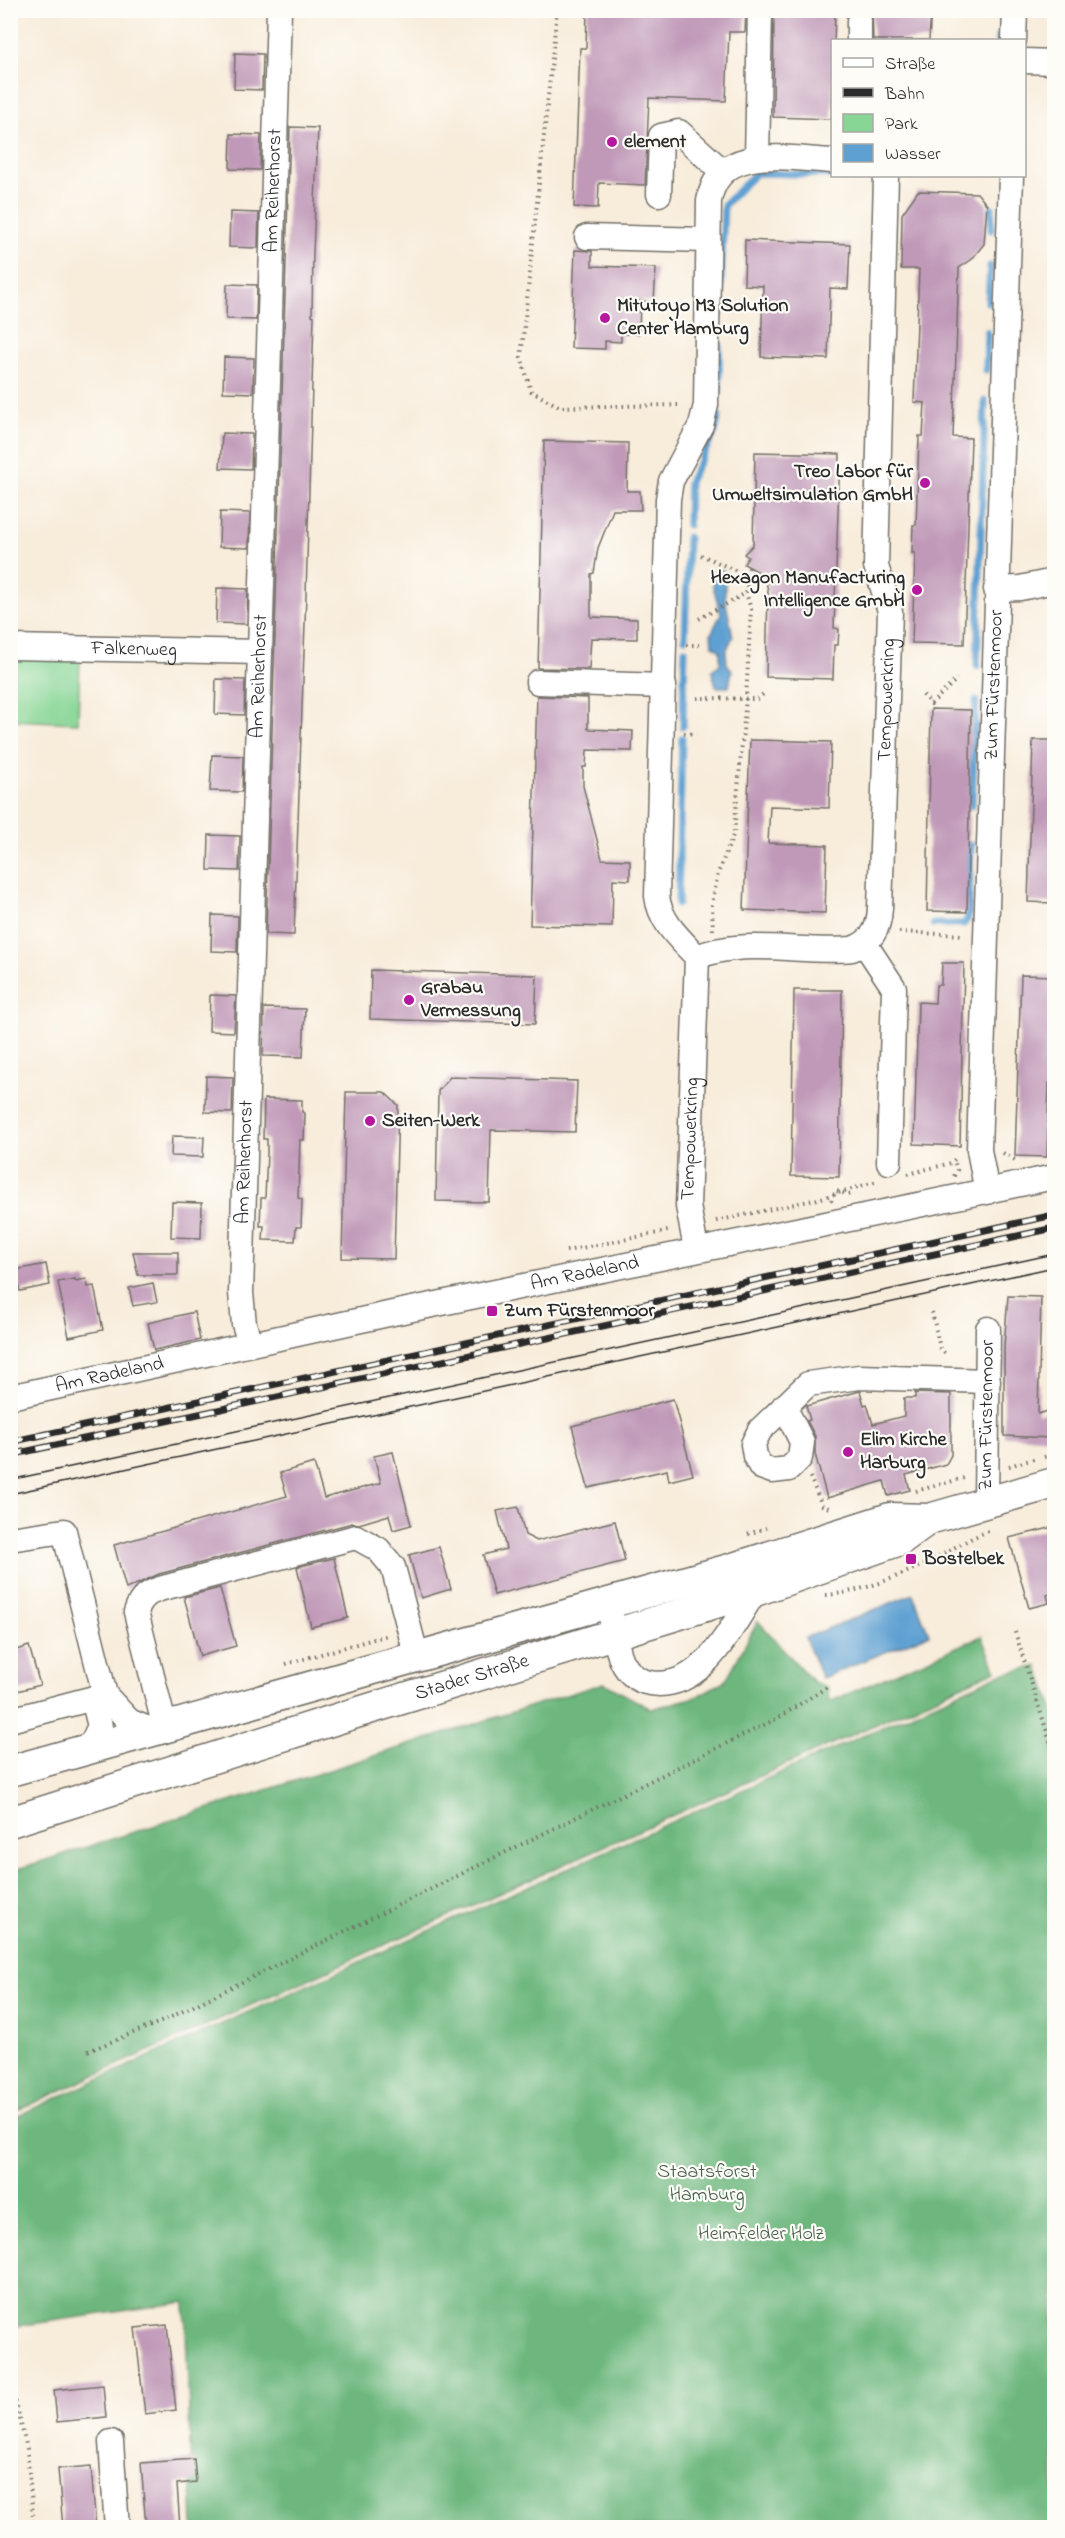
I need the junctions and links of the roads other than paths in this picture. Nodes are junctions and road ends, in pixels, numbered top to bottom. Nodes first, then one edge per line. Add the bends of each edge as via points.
1 (279, 10) edge
2 (760, 10) edge
3 (1015, 10) edge
4 (1014, 39) edge
5 (1026, 61) edge
6 (1054, 62) edge
7 (757, 158) junction
8 (831, 161) edge
9 (723, 172) junction
10 (886, 177) edge
11 (1011, 177) edge
12 (659, 194) dead end
13 (587, 237) dead end
14 (708, 240) junction
15 (1054, 581) edge
16 (996, 589) junction
17 (10, 647) edge
18 (260, 652) junction
19 (538, 682) dead end
20 (664, 686) junction
21 (871, 936) junction
22 (697, 957) junction
23 (889, 1162) dead end
24 (1054, 1177) edge
25 (987, 1192) junction
26 (696, 1249) junction
27 (988, 1329) dead end
28 (250, 1343) junction
29 (988, 1381) junction
30 (10, 1397) edge
31 (784, 1406) junction
32 (1054, 1483) edge
33 (986, 1502) junction
34 (929, 1519) junction
35 (10, 1539) edge
36 (755, 1591) junction
37 (608, 1605) junction
38 (616, 1635) junction
39 (417, 1658) junction
40 (99, 1697) junction
41 (10, 1720) edge
42 (159, 1730) junction
43 (89, 1749) junction
44 (10, 1771) edge
45 (10, 1822) edge
46 (111, 2442) dead end
47 (117, 2528) edge

1 - 18 street, Am Reiherhorst
2 - 7 street
3 - 4 street
5 - 6 street
7 - 8 street
7 - 9 street via 741,160
9 - 12 street via 679,132 661,136
9 - 14 street via 711,194
10 - 21 street, Tempowerkring via 876,566 890,611 880,908
11 - 16 street, Zum Fürstenmoor
13 - 14 street
14 - 20 street via 706,405 701,425 669,488
15 - 16 street
16 - 25 street, Zum Fürstenmoor via 979,1150
17 - 18 street, Falkenweg
18 - 28 street, Am Reiherhorst via 241,1293
19 - 20 street
20 - 22 street via 658,904 667,924
21 - 22 street via 852,949 736,948
21 - 23 street via 894,988
22 - 26 street, Tempowerkring via 688,1206
24 - 25 street, Am Radeland
25 - 26 street, Am Radeland
26 - 28 street, Am Radeland
27 - 29 street, Zum Fürstenmoor
28 - 30 street, Am Radeland
29 - 31 street via 859,1377 808,1384
29 - 33 street, Zum Fürstenmoor
31 - 31 street via 760,1430 753,1444 762,1467 772,1471 789,1469 800,1458 802,1443
32 - 33 main road, Stader Straße
33 - 34 main road, Stader Straße
34 - 36 main road, Stader Straße via 900,1540
34 - 37 main road, Stader Straße via 890,1518
35 - 40 street via 64,1531
36 - 38 main road, Stader Straße
36 - 38 street via 700,1668 674,1681 646,1683 634,1677 622,1661
37 - 38 street
37 - 39 main road, Stader Straße
38 - 45 main road, Stader Straße
39 - 42 main road, Stader Straße
39 - 42 street via 393,1567 378,1549 356,1537 163,1588 143,1597 136,1611
40 - 41 street
40 - 42 street via 129,1721
40 - 43 street via 100,1726
42 - 43 main road, Stader Straße
43 - 44 main road, Stader Straße
46 - 47 street

